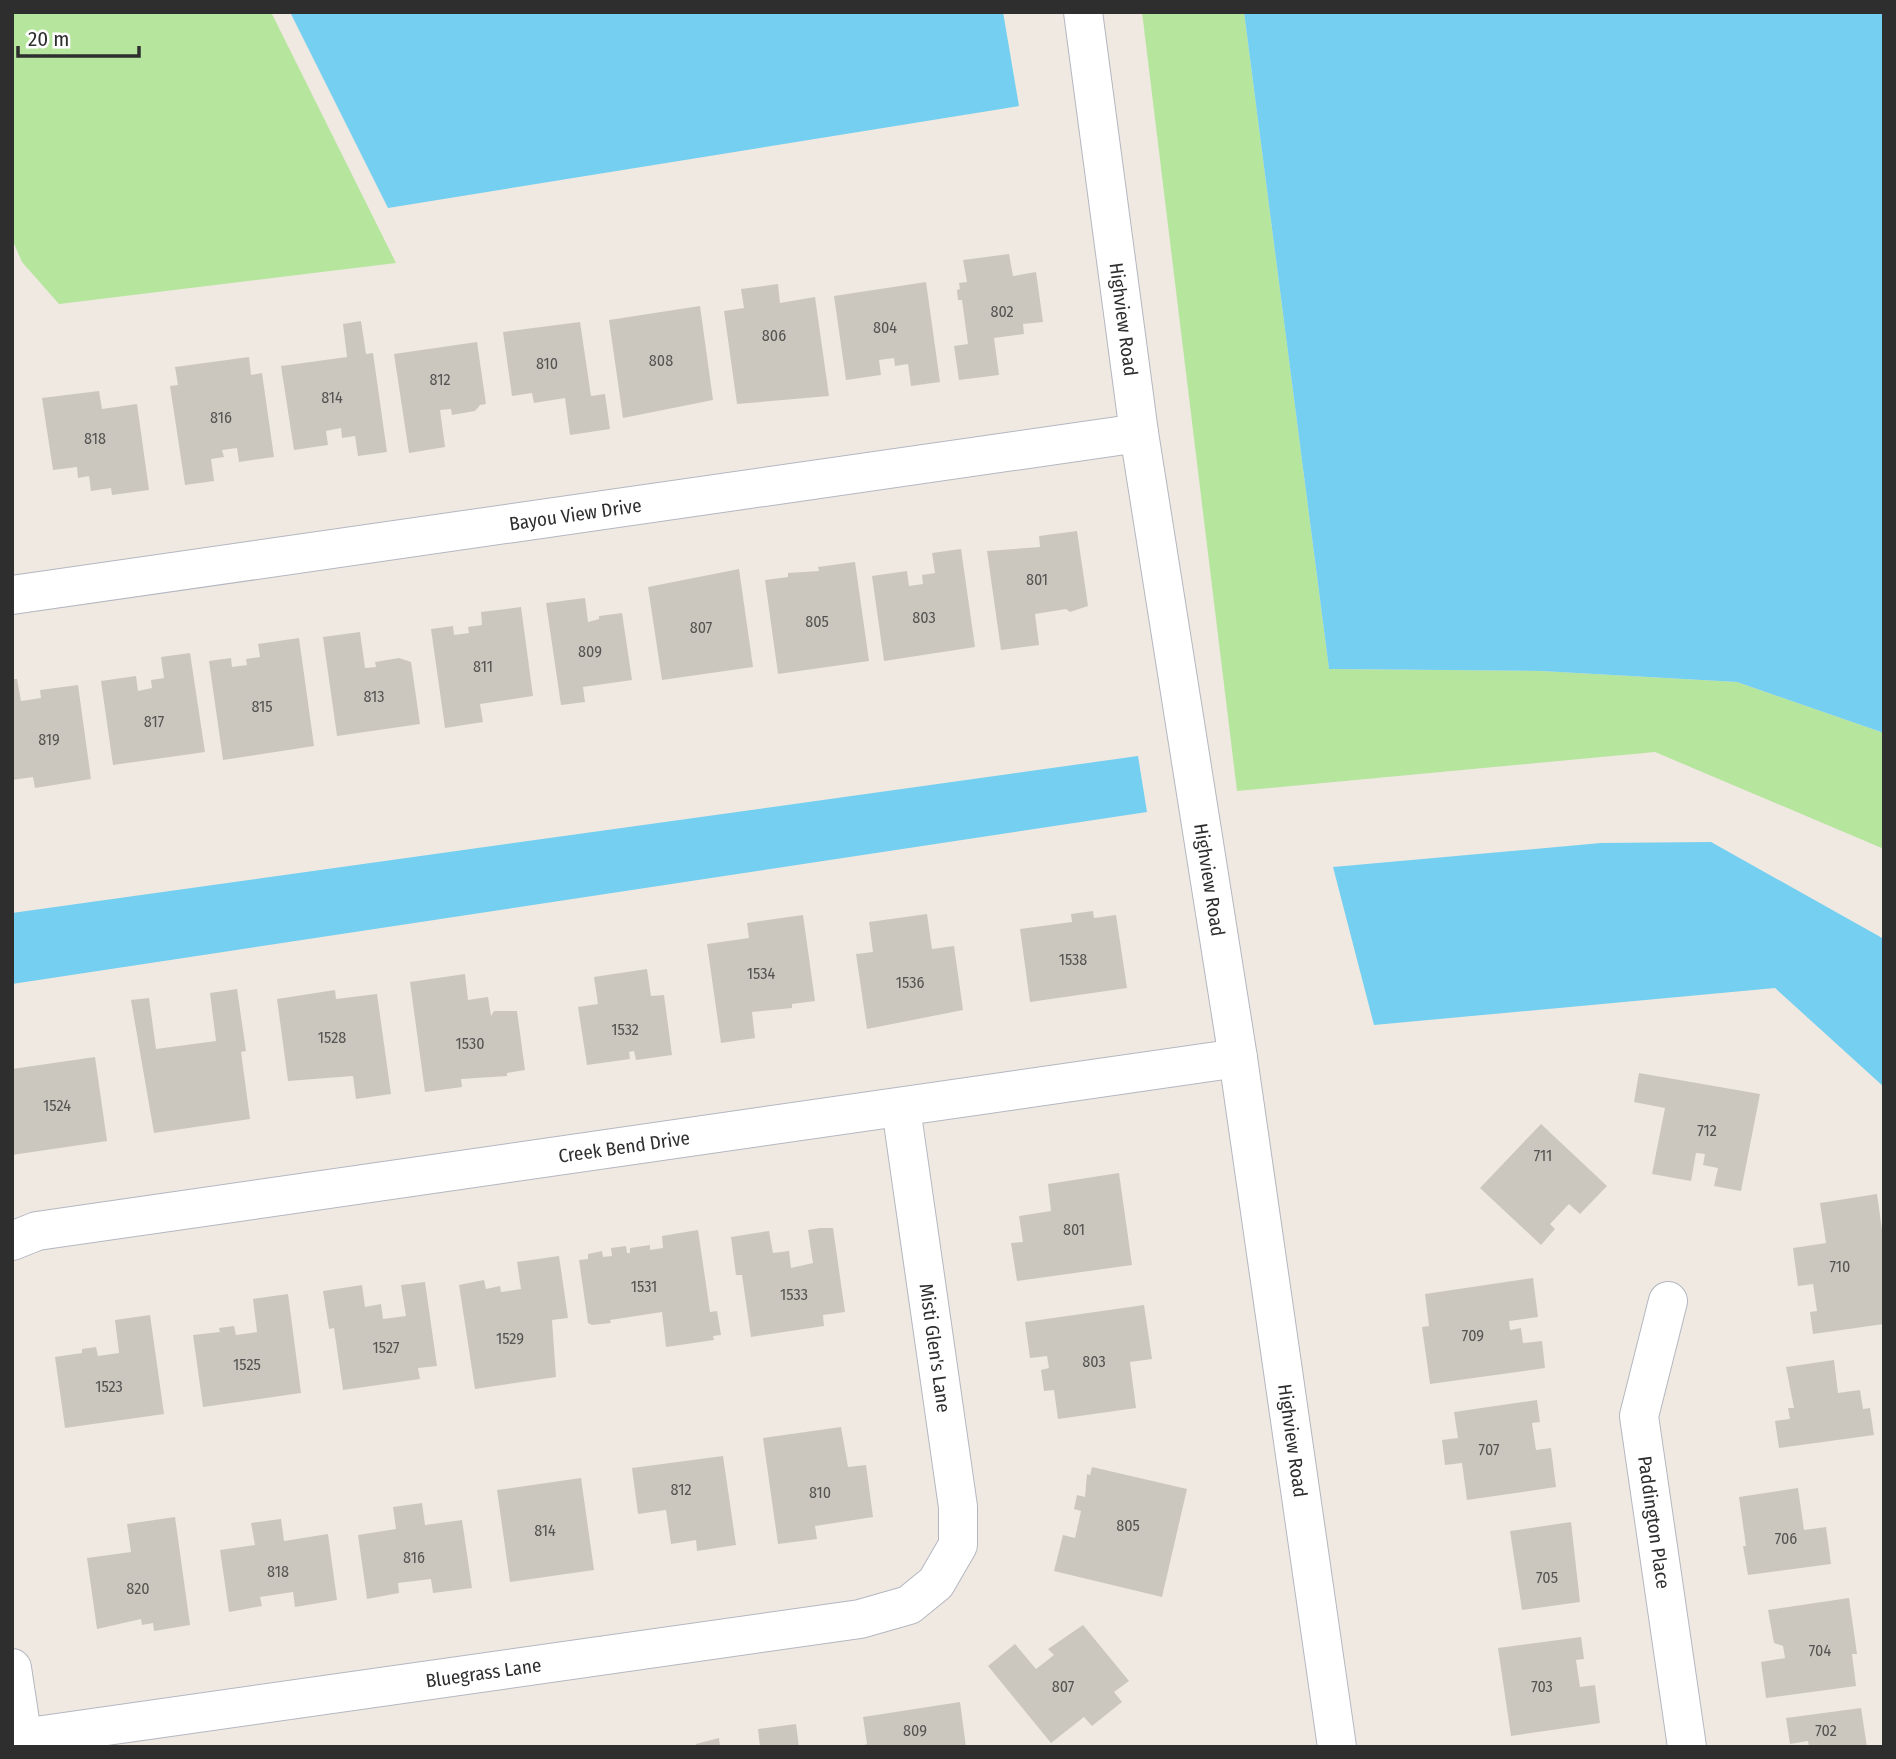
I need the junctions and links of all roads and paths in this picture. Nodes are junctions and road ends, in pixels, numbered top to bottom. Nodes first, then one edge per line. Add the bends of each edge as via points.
1 (1083, 12) edge
2 (1139, 433) junction
3 (12, 595) edge
4 (1238, 1058) junction
5 (901, 1108) junction
6 (12, 1241) edge
7 (1668, 1301) dead end
8 (936, 1583) joint
9 (12, 1668) edge
10 (23, 1742) edge
11 (1337, 1747) edge
12 (1687, 1747) edge

1 - 2 street, Highview Road
2 - 3 street, Bayou View Drive
2 - 4 street, Highview Road
4 - 5 street, Creek Bend Drive
4 - 11 street, Highview Road
5 - 6 street, Creek Bend Drive via 37,1231
5 - 8 street, Misti Glen's Lane via 958,1507 958,1545
7 - 12 street, Paddington Place via 1639,1416
8 - 10 street, Bluegrass Lane via 909,1605 860,1619
9 - 10 street

